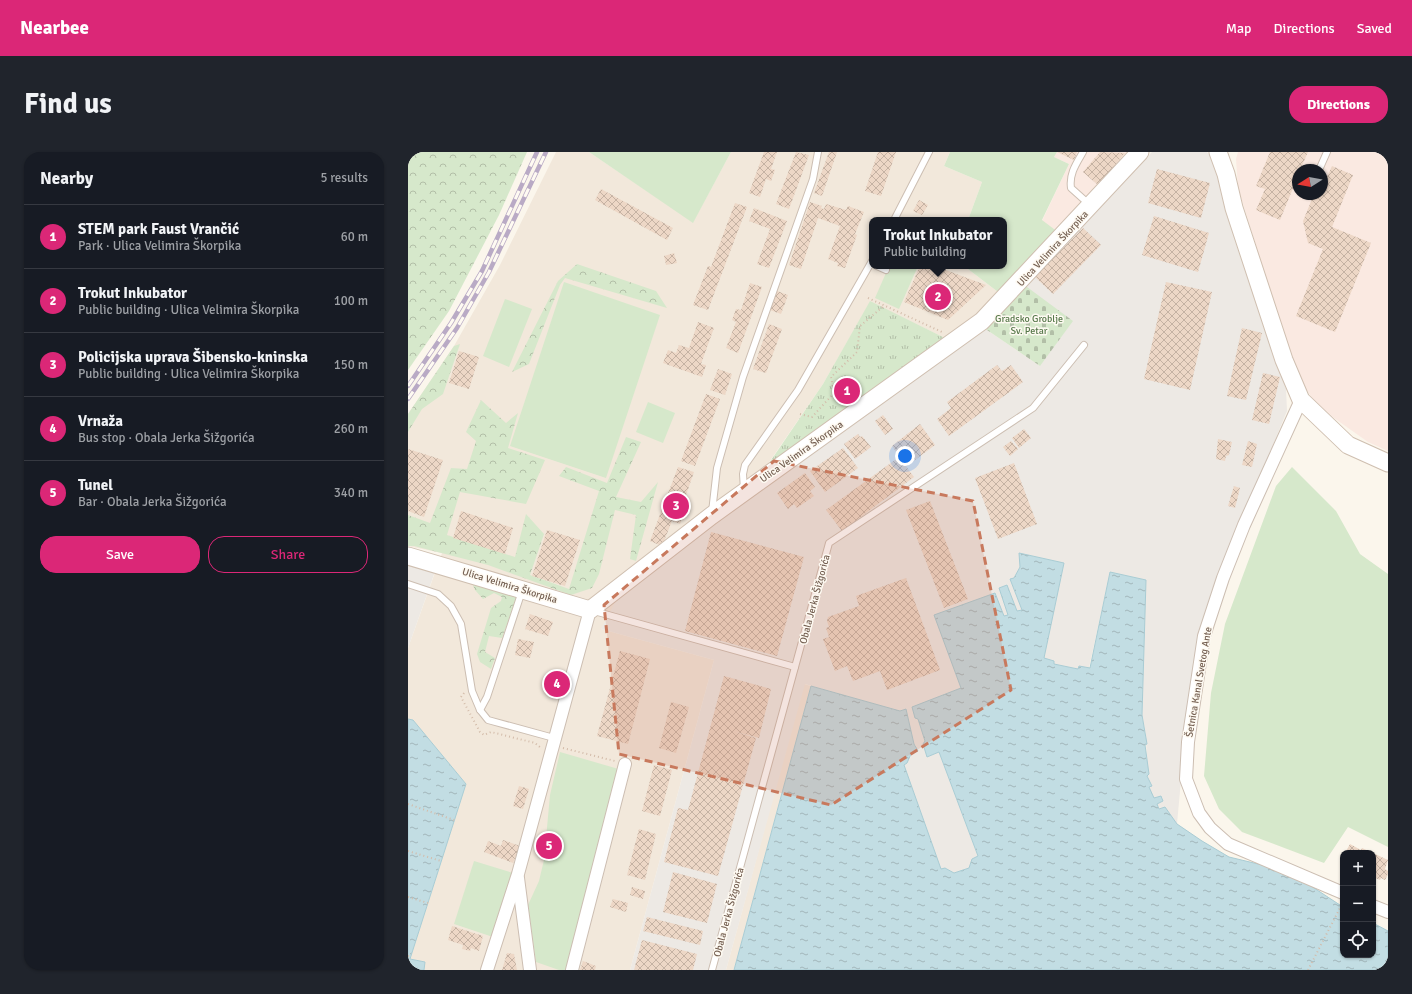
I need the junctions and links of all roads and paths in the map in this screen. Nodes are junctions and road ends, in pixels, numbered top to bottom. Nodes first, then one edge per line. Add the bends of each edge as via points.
1 (818, 152) edge
2 (929, 152) edge
3 (1083, 152) edge
4 (1140, 152) edge
5 (1218, 152) edge
6 (1228, 152) edge
7 (1327, 152) edge
8 (1322, 164) edge
9 (1226, 174) junction
10 (1091, 206) junction
11 (896, 217) edge
12 (869, 269) edge
13 (868, 298) dead end
14 (885, 305) junction
15 (958, 339) junction
16 (1084, 345) dead end
17 (1301, 400) junction
18 (800, 414) dead end
19 (1388, 463) edge
20 (745, 492) junction
21 (711, 516) junction
22 (408, 556) edge
23 (408, 584) edge
24 (522, 589) junction
25 (590, 610) junction
26 (795, 667) junction
27 (480, 710) junction
28 (553, 742) junction
29 (625, 764) joint
30 (408, 804) edge
31 (454, 820) dead end
32 (408, 851) edge
33 (441, 861) dead end
34 (518, 874) junction
35 (1340, 892) edge
36 (408, 897) edge
37 (428, 903) dead end
38 (1376, 907) edge
39 (1340, 908) edge
40 (1388, 912) edge
41 (487, 970) edge
42 (530, 970) edge
43 (572, 970) edge
44 (712, 970) edge
45 (1308, 970) edge

1 - 21 lane via 813,179 741,384 717,468
2 - 11 lane
3 - 10 lane via 1073,169 1070,182 1071,188
4 - 10 street, Ulica Velimira Škorpika
5 - 9 street
6 - 9 street
7 - 8 lane
9 - 17 street via 1234,208 1284,360
10 - 15 street, Ulica Velimira Škorpika via 982,321
12 - 20 lane via 798,390 745,465
13 - 14 path
14 - 15 path
14 - 18 path via 860,326 857,352 831,377 834,393 812,418
15 - 20 street, Ulica Velimira Škorpika
16 - 26 lane, Obala Jerka Šižgorića via 1033,408 829,543
17 - 19 street via 1348,445
17 - 35 street, Šetnica Kanal Svetog Ante via 1244,525 1204,636 1188,742 1186,779 1199,813 1210,828 1228,844
20 - 21 street, Ulica Velimira Škorpika
21 - 25 street, Ulica Velimira Škorpika
22 - 24 street, Ulica Velimira Škorpika
23 - 27 lane via 438,594 451,606 461,624 472,691
24 - 25 street, Ulica Velimira Škorpika
24 - 27 lane via 487,697
25 - 26 lane
25 - 28 street
26 - 44 lane, Obala Jerka Šižgorića
27 - 28 lane via 488,720
28 - 29 path
28 - 34 street
29 - 43 street
30 - 31 path
32 - 33 path
34 - 41 street
34 - 42 street
36 - 37 path
38 - 40 street
39 - 45 path

